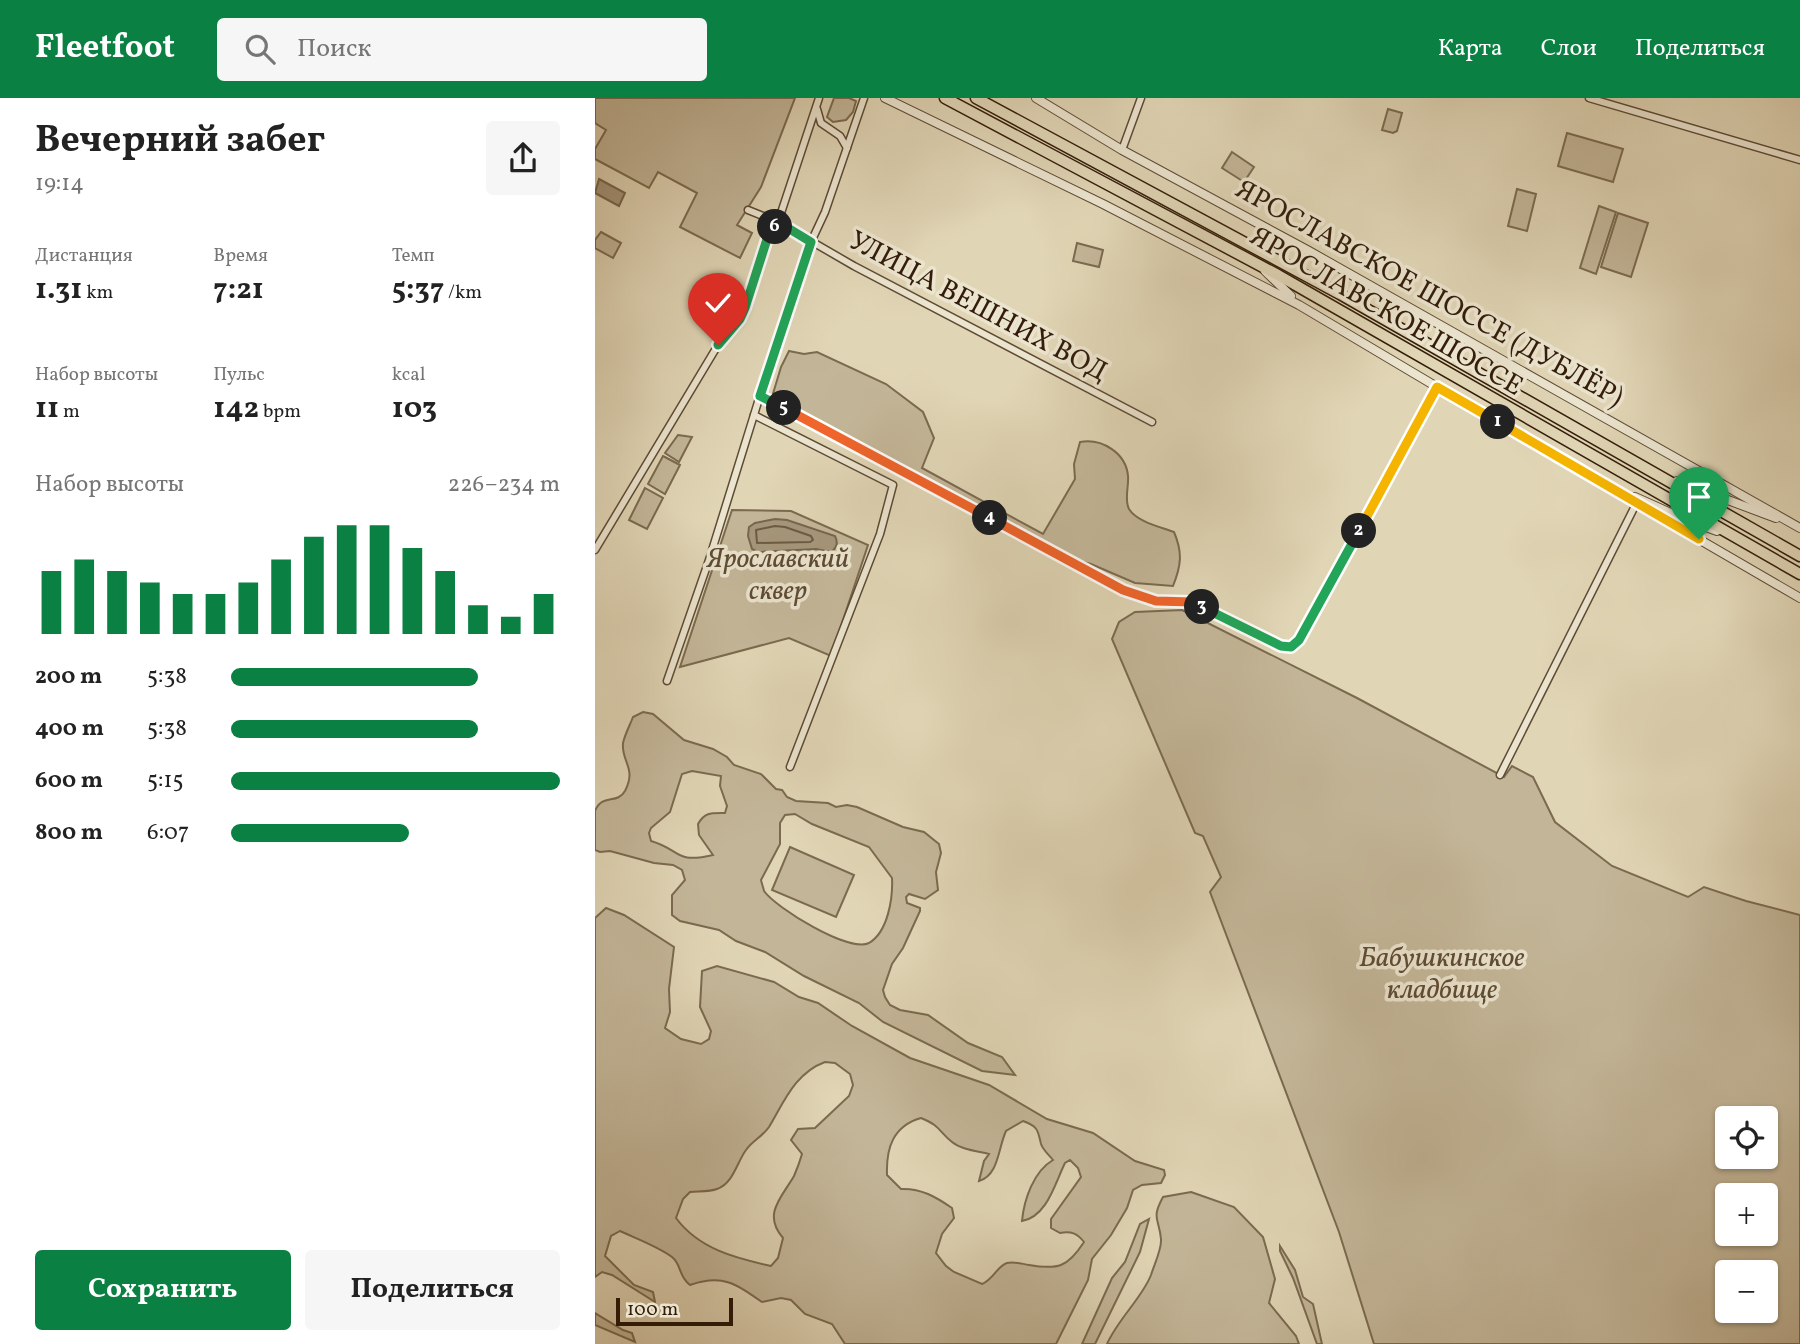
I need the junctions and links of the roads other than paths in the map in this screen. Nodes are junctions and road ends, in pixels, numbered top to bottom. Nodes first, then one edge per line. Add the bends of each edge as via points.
1 (864, 98) edge
2 (945, 98) edge
3 (976, 98) edge
4 (1036, 98) edge
5 (1141, 98) edge
6 (1589, 98) edge
7 (890, 100) edge
8 (818, 101) edge
9 (847, 149) junction
10 (1122, 150) junction
11 (1800, 160) edge
12 (748, 210) dead end
13 (778, 222) junction
14 (811, 242) junction
15 (1258, 264) junction
16 (1299, 304) junction
17 (1437, 387) junction
18 (760, 396) junction
19 (754, 415) junction
20 (1152, 422) dead end
21 (1651, 472) junction
22 (1616, 490) junction
23 (1637, 502) junction
24 (1796, 526) edge
25 (1738, 538) junction
26 (595, 550) edge
27 (1800, 556) edge
28 (1800, 574) edge
29 (1800, 598) edge
30 (667, 681) dead end
31 (790, 767) dead end
32 (1500, 775) dead end

1 - 9 street
2 - 15 main road, ЯРОСЛАВСКОЕ ШОССЕ
3 - 21 main road, ЯРОСЛАВСКОЕ ШОССЕ via 1339,294
4 - 10 street, ЯРОСЛАВСКОЕ ШОССЕ (ДУБЛЁР)
5 - 10 street
6 - 11 street
7 - 16 street
8 - 9 street via 821,123 840,136
8 - 13 street
9 - 14 street
10 - 24 street, ЯРОСЛАВСКОЕ ШОССЕ (ДУБЛЁР)
12 - 13 street, УЛИЦА ВЕШНИХ ВОД
13 - 14 street, УЛИЦА ВЕШНИХ ВОД
13 - 26 street via 768,236 740,319 718,345
14 - 18 street
14 - 20 street, УЛИЦА ВЕШНИХ ВОД
15 - 16 street
15 - 25 main road, ЯРОСЛАВСКОЕ ШОССЕ
16 - 17 street
17 - 18 street via 1299,640 1291,647 1193,602 1156,601 1123,590
17 - 22 street
18 - 19 street
19 - 30 street
19 - 31 street via 893,485 871,558
21 - 24 street
21 - 27 main road, ЯРОСЛАВСКОЕ ШОССЕ
22 - 23 street
22 - 25 street
23 - 29 street
23 - 32 street
25 - 28 main road, ЯРОСЛАВСКОЕ ШОССЕ

